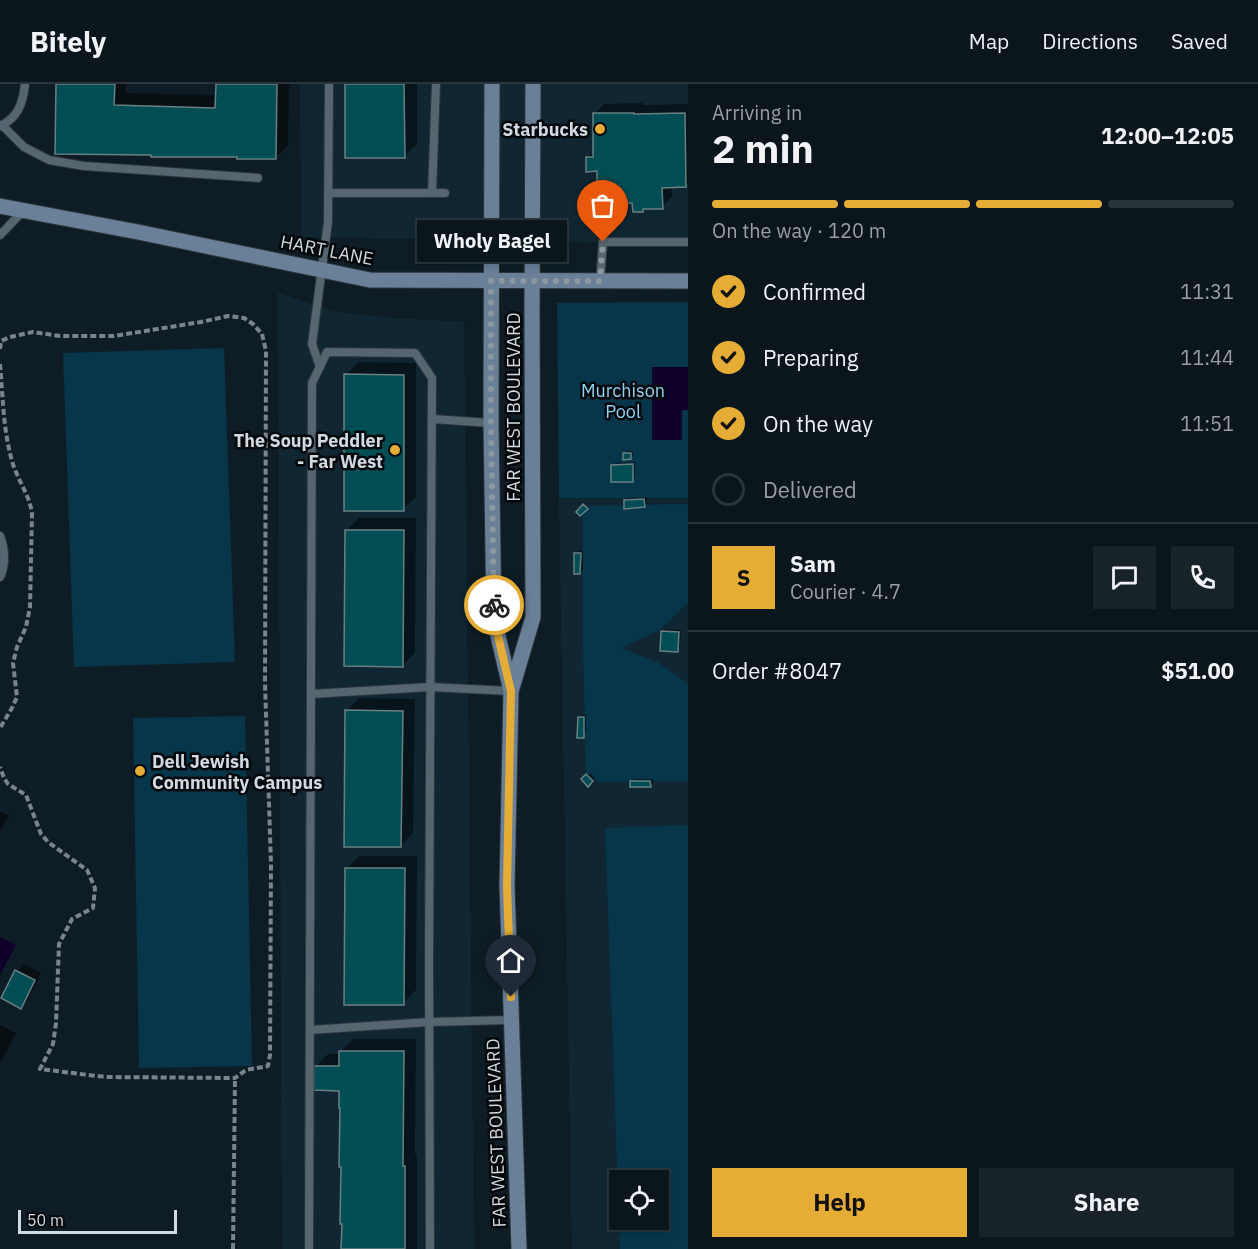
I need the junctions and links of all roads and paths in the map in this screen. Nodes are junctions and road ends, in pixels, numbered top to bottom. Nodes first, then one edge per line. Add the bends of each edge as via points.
1 (26, 84) edge
2 (329, 84) edge
3 (436, 84) edge
4 (492, 84) edge
5 (533, 84) edge
6 (1, 125) edge
7 (258, 178) dead end
8 (328, 193) junction
9 (432, 193) junction
10 (445, 193) dead end
11 (0, 206) edge
12 (23, 211) junction
13 (0, 235) edge
14 (688, 242) edge
15 (322, 270) junction
16 (491, 281) junction
17 (532, 281) junction
18 (600, 281) junction
19 (688, 281) edge
20 (0, 349) edge
21 (320, 367) junction
22 (432, 419) junction
23 (491, 423) junction
24 (0, 536) edge
25 (0, 577) edge
26 (430, 687) junction
27 (511, 691) junction
28 (311, 694) junction
29 (0, 767) edge
30 (511, 1020) junction
31 (429, 1022) junction
32 (310, 1030) junction
33 (235, 1078) junction
34 (233, 1249) edge
35 (309, 1249) edge
36 (430, 1249) edge
37 (519, 1249) edge

1 - 6 lane via 21,107
2 - 8 lane
3 - 9 lane
4 - 16 street, FAR WEST BOULEVARD
5 - 17 street, FAR WEST BOULEVARD
6 - 7 lane via 24,147 50,160 84,166
8 - 9 lane
8 - 15 lane
9 - 10 lane
11 - 12 street, HART LANE
12 - 13 lane
12 - 15 street, HART LANE
14 - 18 lane via 603,242
15 - 16 street, HART LANE via 370,280
15 - 21 lane via 312,344
16 - 17 street, HART LANE
16 - 23 street, FAR WEST BOULEVARD
17 - 18 street, HART LANE
17 - 27 street, FAR WEST BOULEVARD via 533,617
18 - 19 street, HART LANE
20 - 33 path via 1,341 33,332 114,336 228,316 244,318 264,339 270,1055 268,1066 246,1070
21 - 22 lane via 327,352 416,353 432,378
21 - 28 lane via 312,382
22 - 23 lane
22 - 26 lane
23 - 27 street, FAR WEST BOULEVARD via 494,619
24 - 25 lane via 4,563
26 - 27 lane
26 - 28 lane
26 - 31 lane
27 - 30 street, FAR WEST BOULEVARD via 507,886
28 - 32 lane
29 - 33 path via 8,784 26,795 41,834 87,870 95,888 93,908 72,919 59,944 53,1044 40,1069 105,1077
30 - 31 lane
30 - 37 street, FAR WEST BOULEVARD
31 - 32 lane
31 - 36 lane
32 - 35 lane
33 - 34 path

